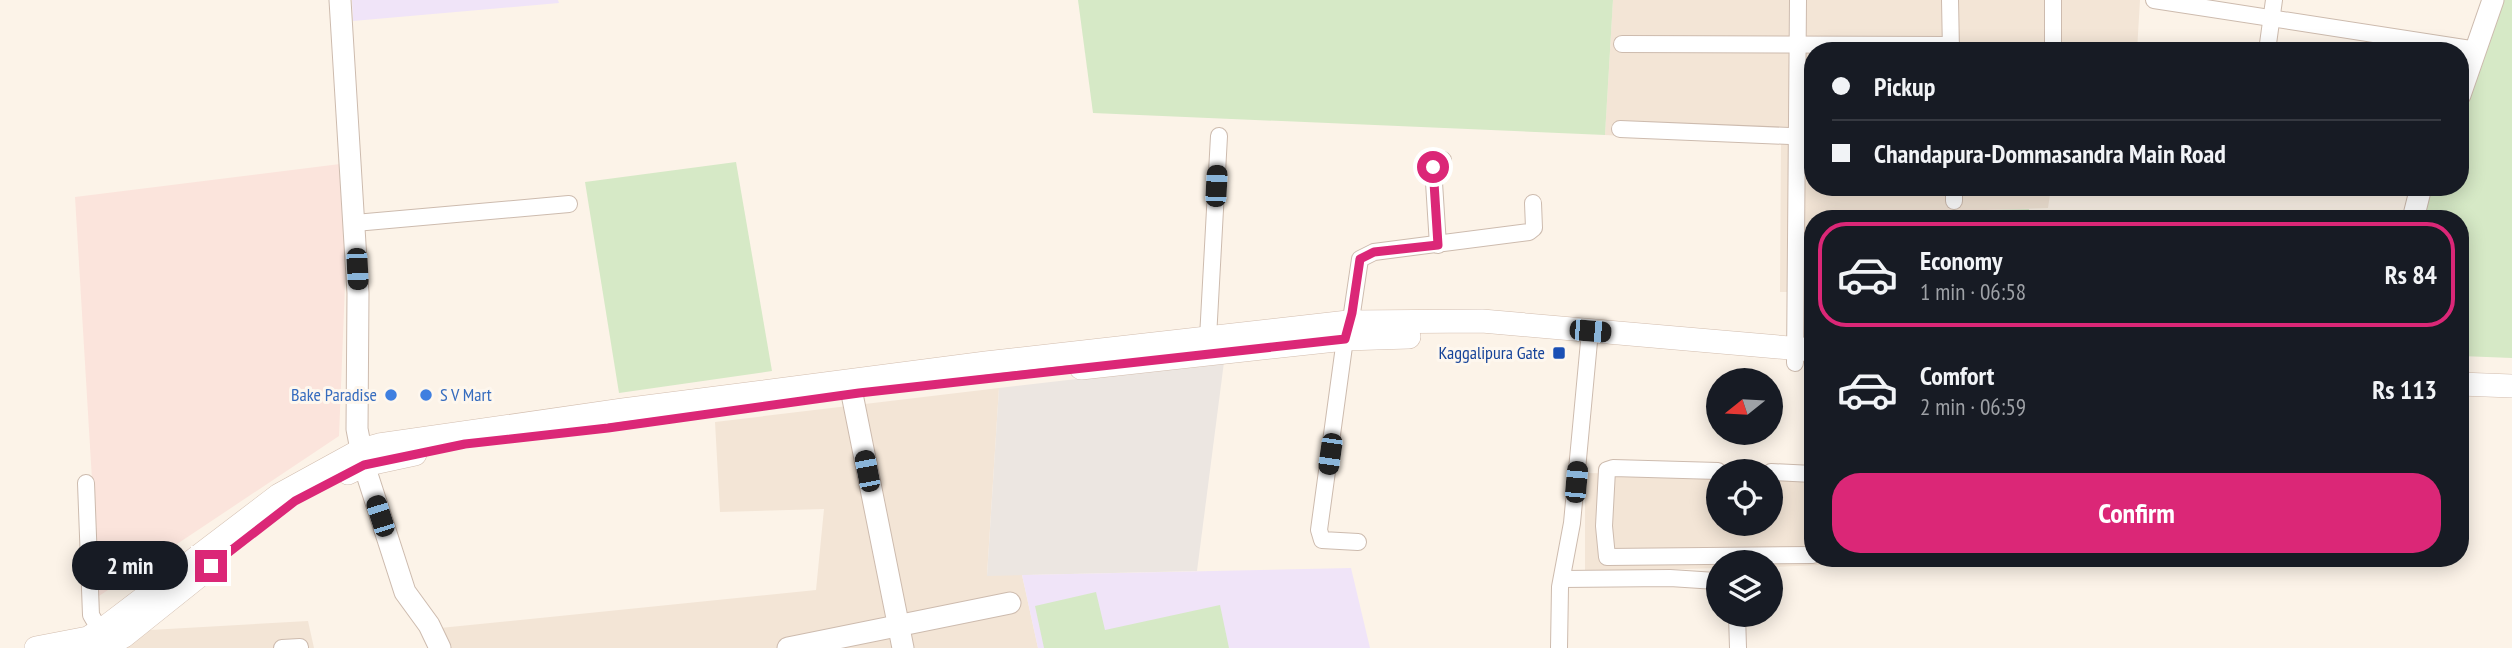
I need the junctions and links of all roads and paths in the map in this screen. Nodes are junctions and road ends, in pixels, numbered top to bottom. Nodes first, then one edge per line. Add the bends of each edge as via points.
1 (340, 0) edge
2 (1798, 0) edge
3 (1950, 0) edge
4 (2053, 0) edge
5 (2160, 0) edge
6 (2274, 0) edge
7 (2493, 0) edge
8 (2219, 5) edge
9 (2271, 18) junction
10 (1951, 42) edge
11 (2053, 42) edge
12 (2268, 42) edge
13 (2426, 42) edge
14 (1799, 43) junction
15 (1804, 43) edge
16 (1622, 44) dead end
17 (2469, 49) edge
18 (2477, 50) junction
19 (2469, 71) edge
20 (1804, 121) edge
21 (1620, 129) dead end
22 (1219, 136) dead end
23 (1804, 137) edge
24 (1443, 160) dead end
25 (1533, 203) dead end
26 (569, 204) dead end
27 (355, 223) junction
28 (1438, 245) junction
29 (1347, 331) junction
30 (1208, 338) junction
31 (1589, 338) junction
32 (1804, 356) edge
33 (2469, 371) edge
34 (2512, 373) edge
35 (2469, 384) edge
36 (2512, 386) edge
37 (852, 394) junction
38 (362, 457) junction
39 (1706, 471) edge
40 (1783, 473) edge
41 (1804, 474) edge
42 (86, 483) dead end
43 (1573, 509) junction
44 (1605, 509) junction
45 (1358, 542) dead end
46 (1804, 555) edge
47 (1562, 579) junction
48 (1706, 580) edge
49 (1010, 603) dead end
50 (898, 625) junction
51 (1737, 627) edge
52 (105, 643) edge
53 (300, 647) edge
54 (36, 648) edge
55 (282, 648) edge
56 (440, 648) edge
57 (788, 648) edge
58 (903, 648) edge
59 (1559, 648) edge
60 (1738, 648) edge

1 - 27 street
2 - 14 street
3 - 10 street
4 - 11 street
5 - 8 street
6 - 9 street
7 - 18 street
8 - 9 street
9 - 12 street
9 - 13 street
14 - 15 street
14 - 16 street
14 - 20 street
17 - 18 street
18 - 19 street
21 - 23 street
22 - 30 street
24 - 28 street via 1435,161 1433,167
25 - 28 street via 1534,228 1530,232
26 - 27 street
27 - 38 street via 357,429
28 - 29 street via 1374,252 1360,259
29 - 30 main road
29 - 31 main road
29 - 37 main road
29 - 45 street via 1320,537
30 - 38 main road via 623,410 379,445
31 - 32 main road
31 - 43 street
33 - 34 main road
35 - 36 main road
37 - 38 main road
37 - 50 street
38 - 52 main road via 279,495
38 - 56 street via 405,592
39 - 44 street via 1607,470
40 - 41 street
42 - 52 street via 91,614
43 - 44 street
43 - 47 street
44 - 46 street via 1605,551 1612,558
47 - 48 street
47 - 59 street
49 - 50 street
50 - 57 street
50 - 58 street
51 - 60 street
52 - 54 main road via 88,638
53 - 55 street

